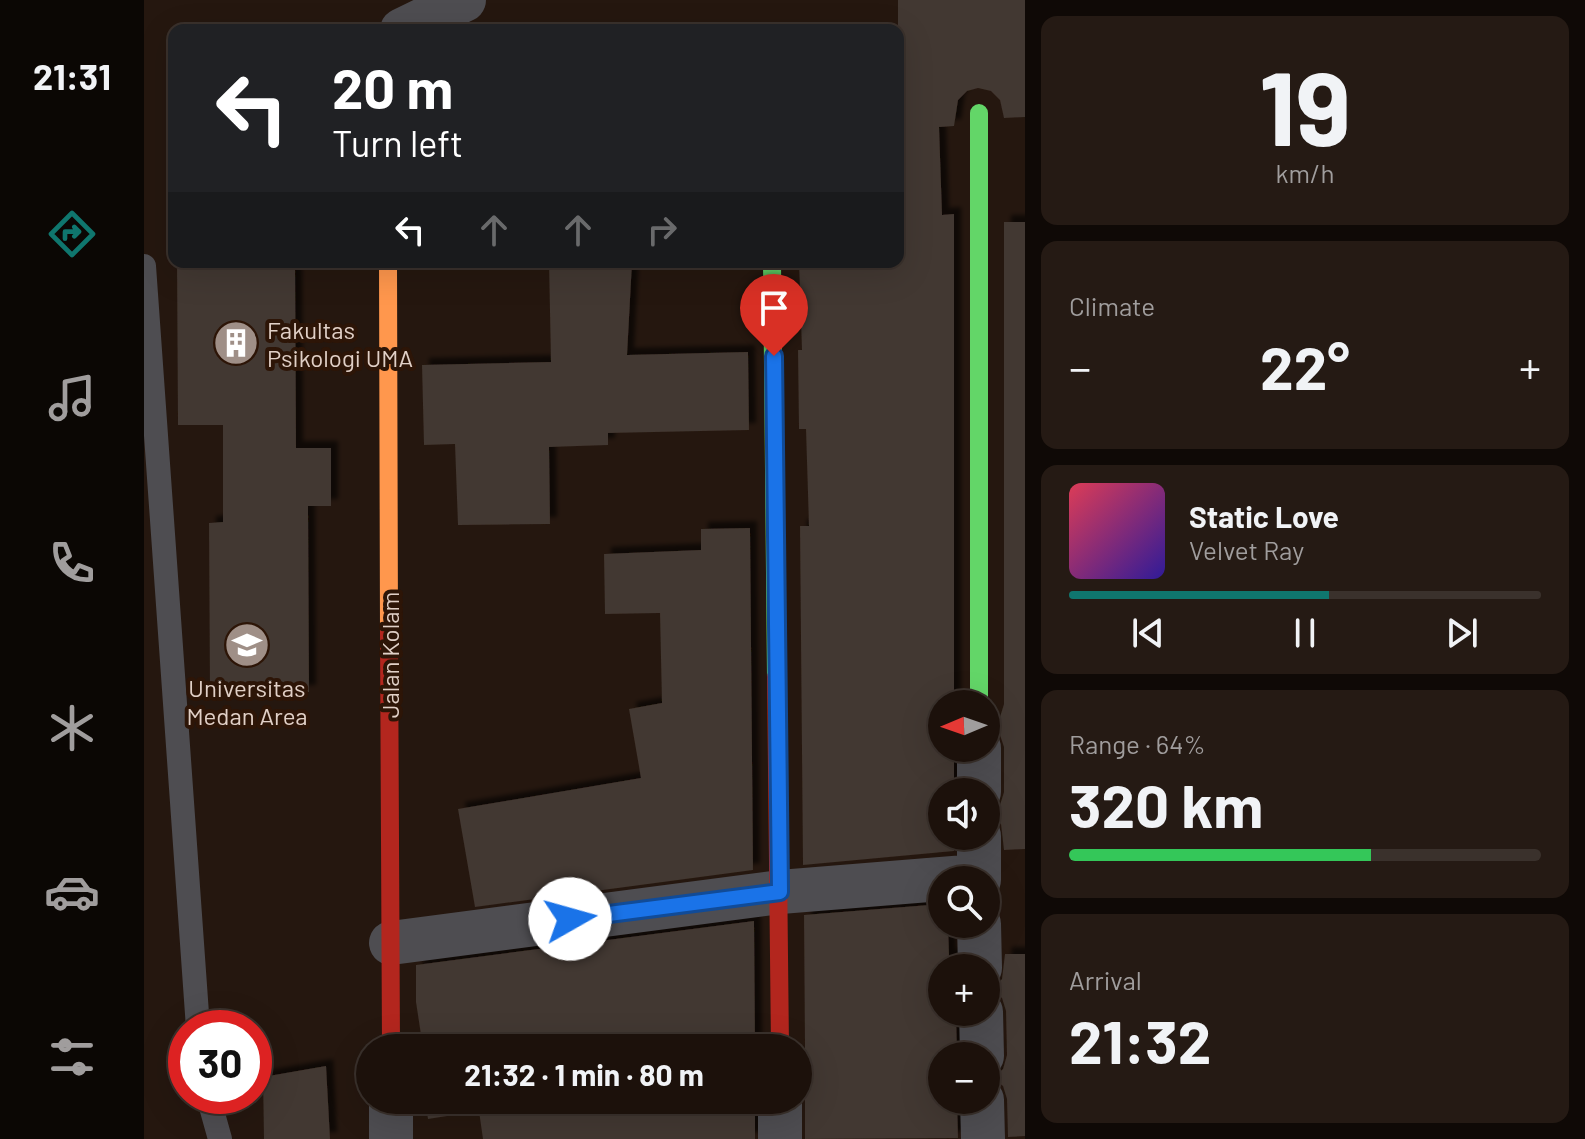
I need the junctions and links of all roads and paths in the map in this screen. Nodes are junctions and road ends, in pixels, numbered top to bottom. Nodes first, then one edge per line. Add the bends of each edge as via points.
1 (387, 0) edge
2 (464, 0) edge
3 (387, 24) edge
4 (414, 24) edge
5 (979, 113) dead end
6 (144, 266) edge
7 (388, 268) edge
8 (772, 268) edge
9 (979, 690) edge
10 (979, 864) edge
11 (780, 892) junction
12 (391, 943) junction
13 (197, 1010) edge
14 (391, 1034) edge
15 (780, 1034) edge
16 (213, 1114) edge
17 (391, 1114) edge
18 (780, 1114) edge
19 (982, 1114) edge
20 (220, 1139) edge
21 (391, 1139) edge
22 (780, 1139) edge
23 (983, 1139) edge

1 - 3 street
2 - 4 street
5 - 9 street
6 - 13 lane
7 - 12 street, Jalan Kolam
8 - 11 street
10 - 11 street
11 - 12 street
11 - 15 street
12 - 14 street, Jalan Kolam
16 - 20 lane
17 - 21 street
18 - 22 street
19 - 23 street

